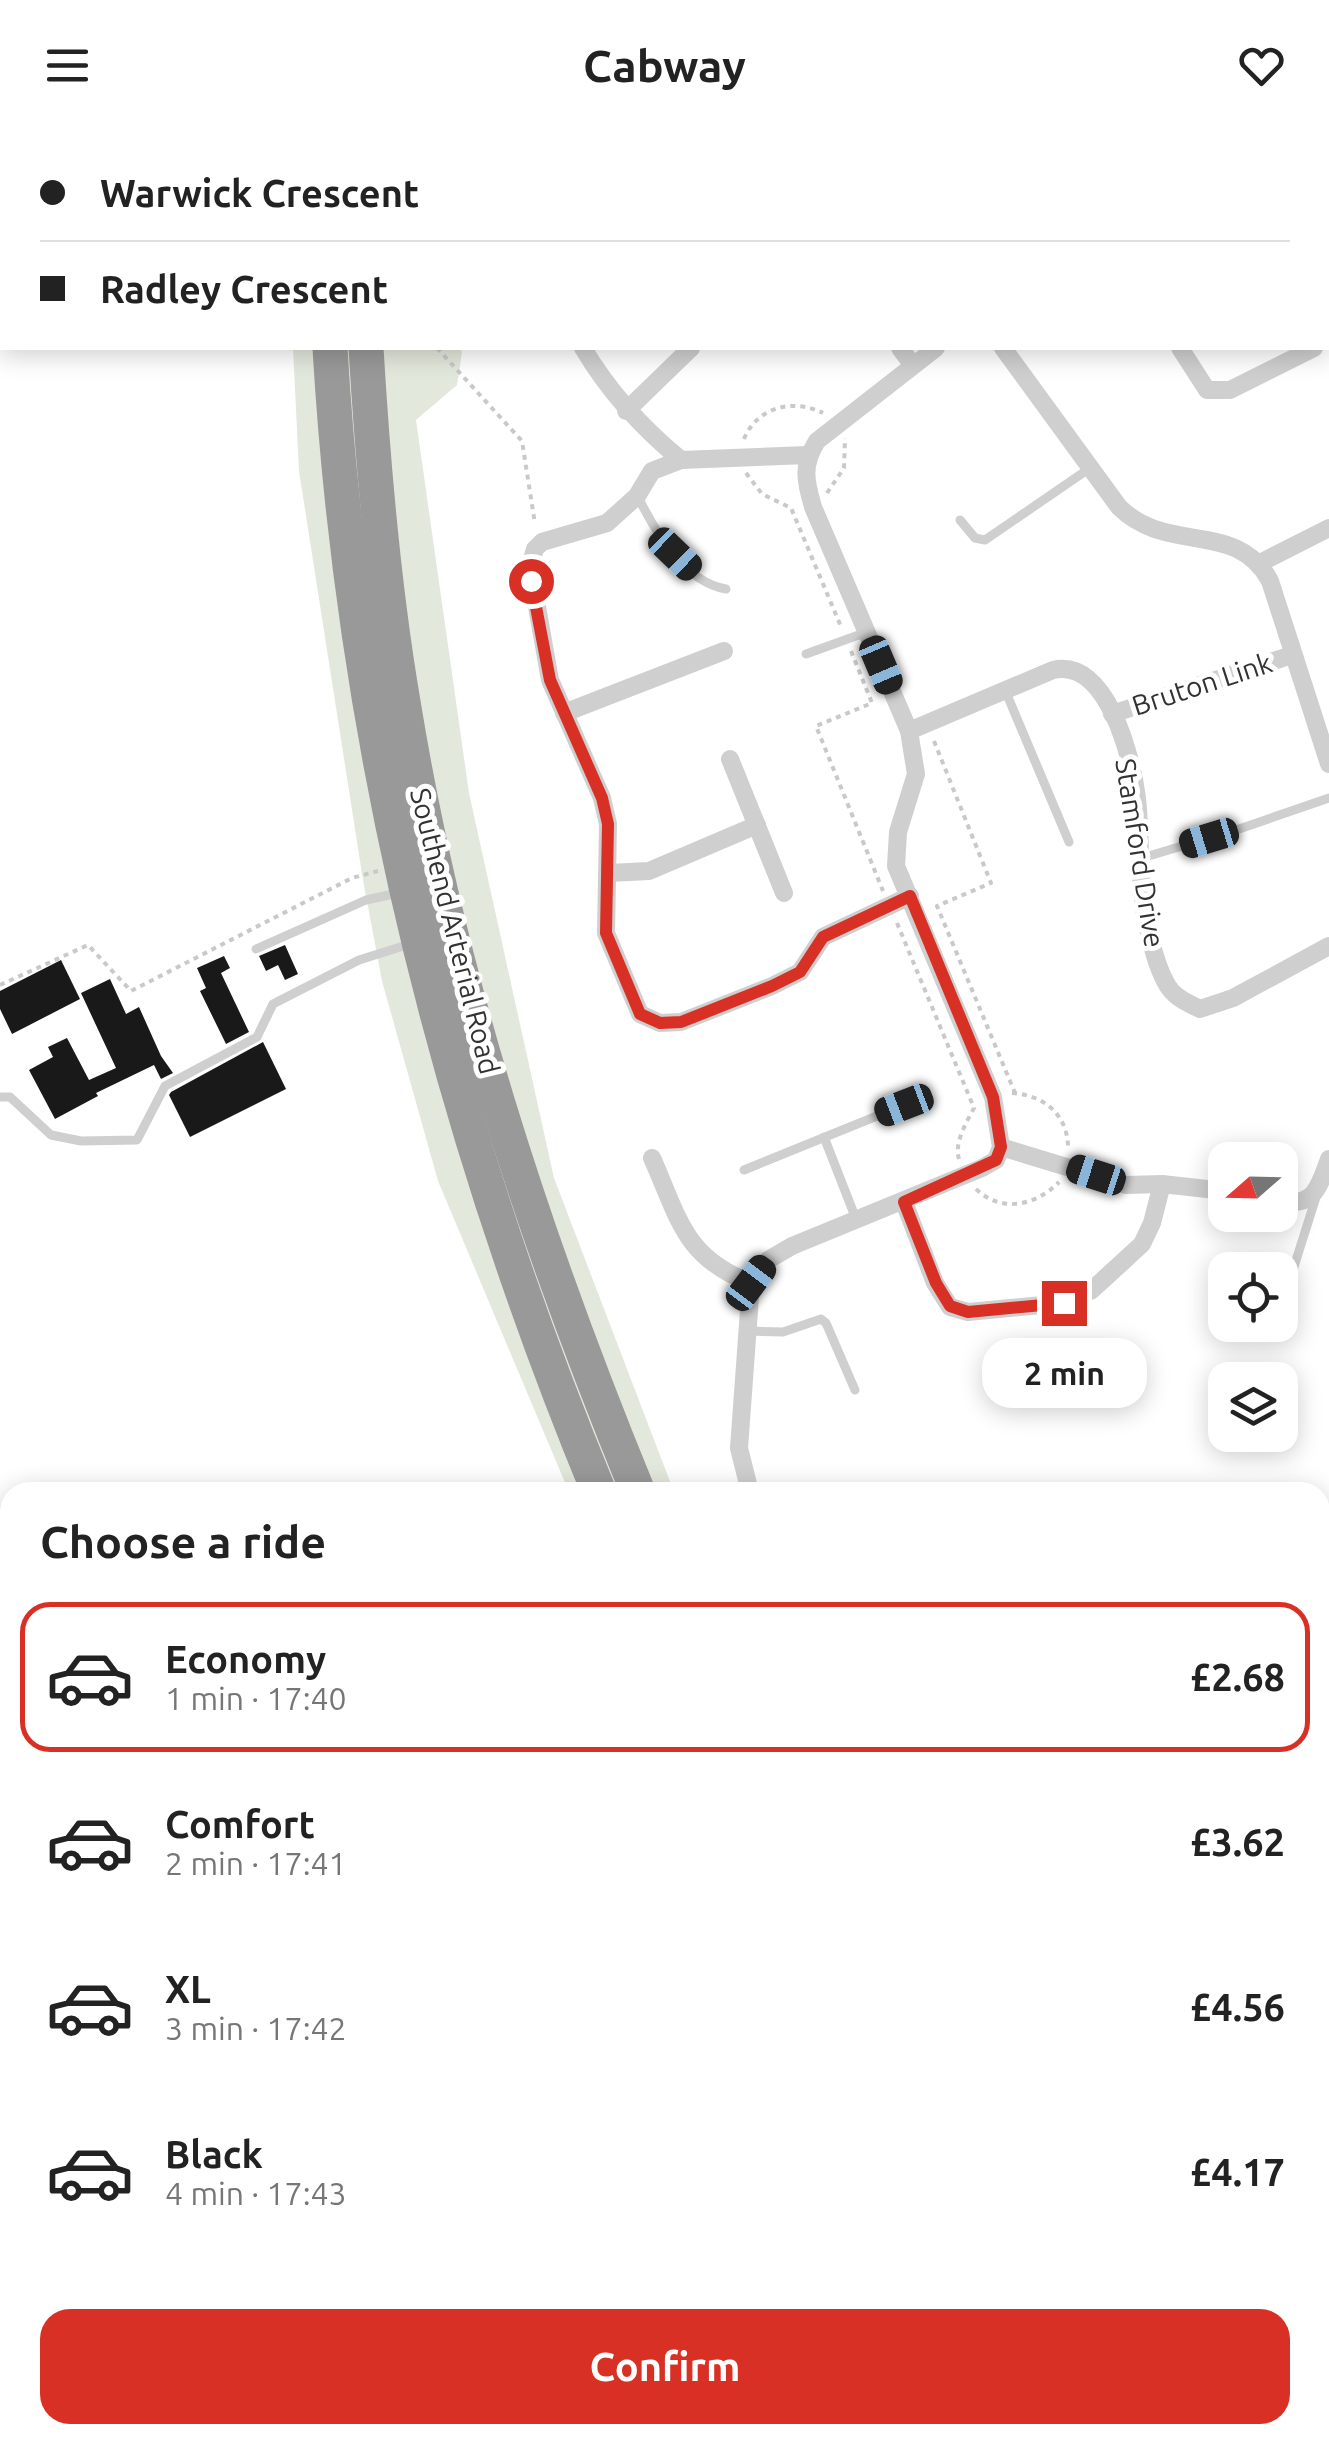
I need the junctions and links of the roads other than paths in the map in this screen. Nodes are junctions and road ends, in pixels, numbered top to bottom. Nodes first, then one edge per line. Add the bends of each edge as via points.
1 (330, 350) edge
2 (366, 350) edge
3 (584, 350) edge
4 (688, 350) edge
5 (902, 350) edge
6 (933, 350) edge
7 (1003, 350) edge
8 (1181, 350) edge
9 (1310, 350) edge
10 (912, 364) junction
11 (626, 410) junction
12 (808, 456) junction
13 (682, 460) junction
14 (1090, 468) junction
15 (637, 496) junction
16 (960, 520) dead end
17 (1329, 528) edge
18 (1260, 563) junction
19 (726, 589) dead end
20 (867, 632) junction
21 (724, 650) dead end
22 (806, 654) dead end
23 (1292, 655) junction
24 (1004, 690) junction
25 (564, 712) junction
26 (1112, 714) junction
27 (918, 728) junction
28 (730, 759) dead end
29 (1329, 764) edge
30 (1329, 798) edge
31 (756, 825) junction
32 (1069, 842) dead end
33 (1142, 858) junction
34 (608, 872) junction
35 (396, 880) junction
36 (784, 892) dead end
37 (910, 896) junction
38 (418, 942) junction
39 (1329, 946) edge
40 (256, 949) dead end
41 (0, 1097) edge
42 (904, 1105) dead end
43 (824, 1137) junction
44 (1001, 1147) junction
45 (652, 1158) dead end
46 (1329, 1160) edge
47 (744, 1170) dead end
48 (1162, 1184) junction
49 (1319, 1187) junction
50 (1208, 1189) edge
51 (904, 1202) junction
52 (1298, 1203) edge
53 (857, 1222) junction
54 (1298, 1253) edge
55 (751, 1283) junction
56 (748, 1332) junction
57 (856, 1390) dead end
58 (595, 1482) edge
59 (634, 1482) edge
60 (748, 1482) edge

1 - 35 highway, Southend Arterial Road via 349,570
2 - 59 highway, Southend Arterial Road via 384,569 438,882 542,1242
3 - 11 street
4 - 11 street
5 - 10 street
6 - 10 street
7 - 14 street
8 - 9 street via 1207,390 1230,390
10 - 12 street
11 - 13 street
12 - 13 street
12 - 20 street via 811,502
13 - 15 street via 652,472
14 - 16 lane via 985,540
14 - 18 street via 1134,522 1224,544
15 - 19 lane via 675,554 699,577
15 - 25 street via 606,523 534,549 531,581 550,680
17 - 18 street
18 - 23 street
20 - 22 lane
20 - 27 street
21 - 25 street
23 - 26 street, Bruton Link
23 - 29 street
24 - 26 street, Stamford Drive via 1065,668 1087,675
24 - 27 street, Stamford Drive
24 - 32 lane
25 - 34 street via 602,798
26 - 33 street, Stamford Drive via 1133,775
27 - 37 street via 916,774 898,832 896,866
28 - 31 street
30 - 33 lane
31 - 34 street via 649,870
31 - 36 street
33 - 39 street, Stamford Drive via 1145,912 1164,981 1200,1009
34 - 37 street via 606,933 612,951 640,1014 660,1023 681,1022 800,972 823,937
35 - 38 highway, Southend Arterial Road
35 - 40 lane
37 - 44 street via 993,1097
38 - 41 lane via 358,960 272,1004 257,1036 166,1086 138,1140 50,1135 10,1097
38 - 58 highway, Southend Arterial Road via 506,1250
42 - 43 lane
43 - 47 lane
43 - 53 lane
44 - 48 street via 1126,1185
44 - 51 street via 996,1160
45 - 55 street via 696,1250 724,1273
46 - 49 street
48 - 50 street
48 - 51 street via 1142,1244 1092,1290 1064,1303 968,1312 950,1306 936,1283
49 - 52 street
49 - 54 lane
51 - 53 street
53 - 55 street via 792,1246 768,1260
55 - 56 street
56 - 57 lane via 783,1332 821,1320
56 - 60 street via 739,1448

